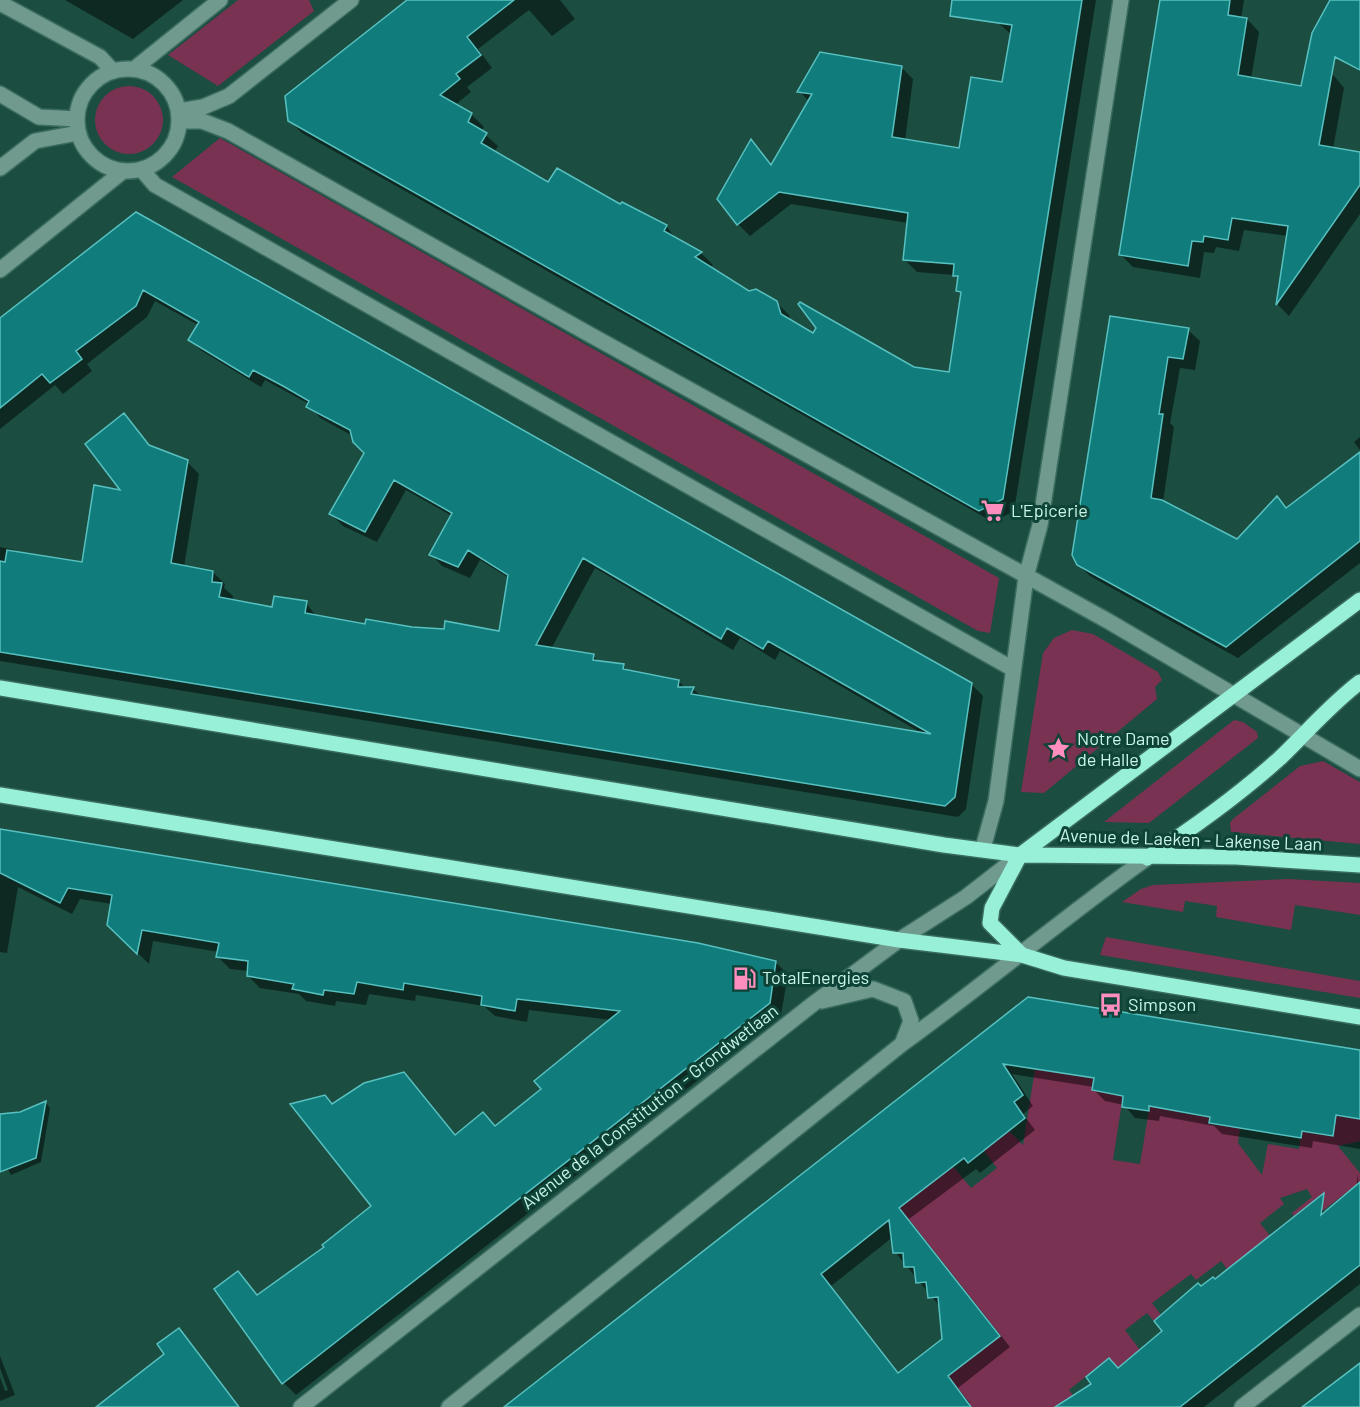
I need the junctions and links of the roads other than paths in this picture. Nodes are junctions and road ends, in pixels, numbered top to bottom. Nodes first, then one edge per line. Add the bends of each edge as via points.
1 (220, 0) edge
2 (351, 0) edge
3 (1121, 0) edge
4 (0, 3) edge
5 (134, 69) junction
6 (113, 71) junction
7 (0, 94) edge
8 (179, 116) junction
9 (78, 126) junction
10 (0, 168) edge
11 (142, 170) junction
12 (122, 172) junction
13 (0, 270) edge
14 (1026, 577) junction
15 (1360, 600) edge
16 (1013, 669) junction
17 (1360, 682) edge
18 (0, 688) edge
19 (1233, 694) junction
20 (1301, 735) junction
21 (1360, 768) edge
22 (0, 795) edge
23 (983, 849) junction
24 (1020, 855) junction
25 (1147, 858) junction
26 (1360, 866) edge
27 (899, 940) junction
28 (1022, 955) junction
29 (813, 1004) junction
30 (1360, 1017) edge
31 (902, 1044) junction
32 (1360, 1315) edge
33 (301, 1407) edge
34 (448, 1407) edge
35 (1242, 1407) edge

1 - 5 street
2 - 8 street via 229,96
3 - 14 street via 1040,525
4 - 6 street via 100,57
5 - 6 street
5 - 8 street via 155,76 171,91
6 - 9 street via 95,81 82,98
7 - 9 street via 39,117
8 - 11 street via 175,143 162,160
8 - 14 street via 228,131
9 - 10 street via 35,141
9 - 12 street via 87,152 103,165
11 - 12 street
11 - 16 street via 155,185
12 - 13 street
14 - 16 street
14 - 19 street
15 - 19 main road
16 - 23 street via 996,801
17 - 20 main road
18 - 23 main road, Avenue de Laeken - Lakense Laan
19 - 20 street
19 - 24 main road
20 - 21 street
20 - 25 main road via 1280,758 1195,826
22 - 27 main road
23 - 24 main road, Avenue de Laeken - Lakense Laan
24 - 25 main road, Avenue de Laeken - Lakense Laan
24 - 27 street, Avenue de la Constitution - Grondwetlaan via 966,897
24 - 28 main road via 992,908 990,923
25 - 26 main road, Avenue de Laeken - Lakense Laan via 1236,857
25 - 28 street via 1076,909
27 - 28 main road
27 - 29 street, Avenue de la Constitution - Grondwetlaan
28 - 30 main road via 1064,968
28 - 31 street
29 - 31 street via 873,989 904,1001 911,1021
29 - 33 street, Avenue de la Constitution - Grondwetlaan
31 - 34 street
32 - 35 street

